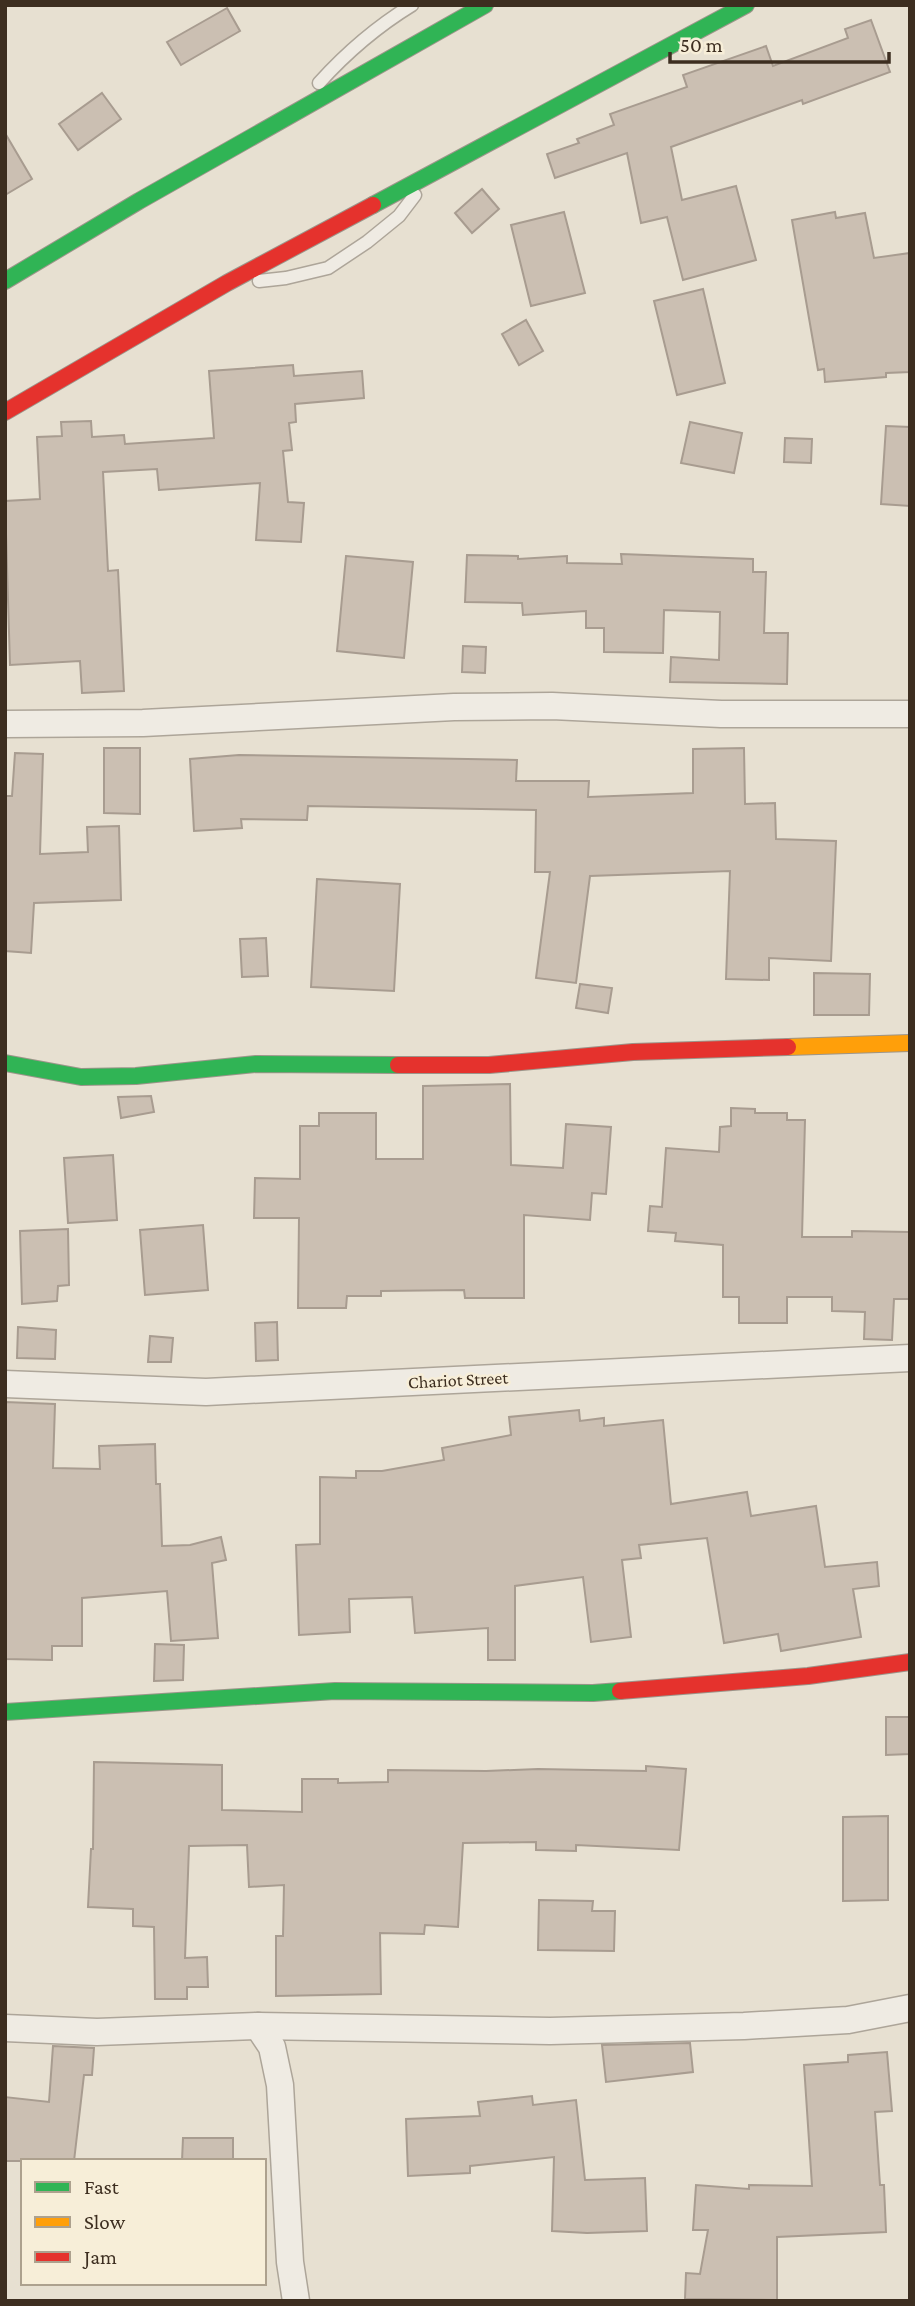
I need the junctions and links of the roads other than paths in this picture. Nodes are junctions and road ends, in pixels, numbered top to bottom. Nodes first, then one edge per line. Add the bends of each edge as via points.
1 (412, 5) edge
2 (485, 5) edge
3 (746, 5) edge
4 (290, 114) junction
5 (430, 173) junction
6 (5, 281) edge
7 (227, 284) junction
8 (5, 412) edge
9 (910, 714) edge
10 (5, 724) edge
11 (910, 1043) edge
12 (5, 1063) edge
13 (910, 1358) edge
14 (5, 1384) edge
15 (910, 1662) edge
16 (5, 1712) edge
17 (910, 2008) edge
18 (258, 2026) junction
19 (5, 2028) edge
20 (296, 2301) edge

1 - 4 lane via 344,55
2 - 4 street
3 - 5 street
4 - 6 street
5 - 7 street
5 - 7 lane via 400,216 328,268
7 - 8 street
9 - 10 street via 454,707 143,723
11 - 12 street via 633,1052 489,1065 256,1064 136,1076 81,1077
13 - 14 street, Chariot Street via 206,1392
15 - 16 street via 808,1676 593,1693 335,1691
17 - 18 street via 848,2020 744,2026 550,2031
18 - 19 street via 97,2032
18 - 20 street via 272,2047 280,2085

